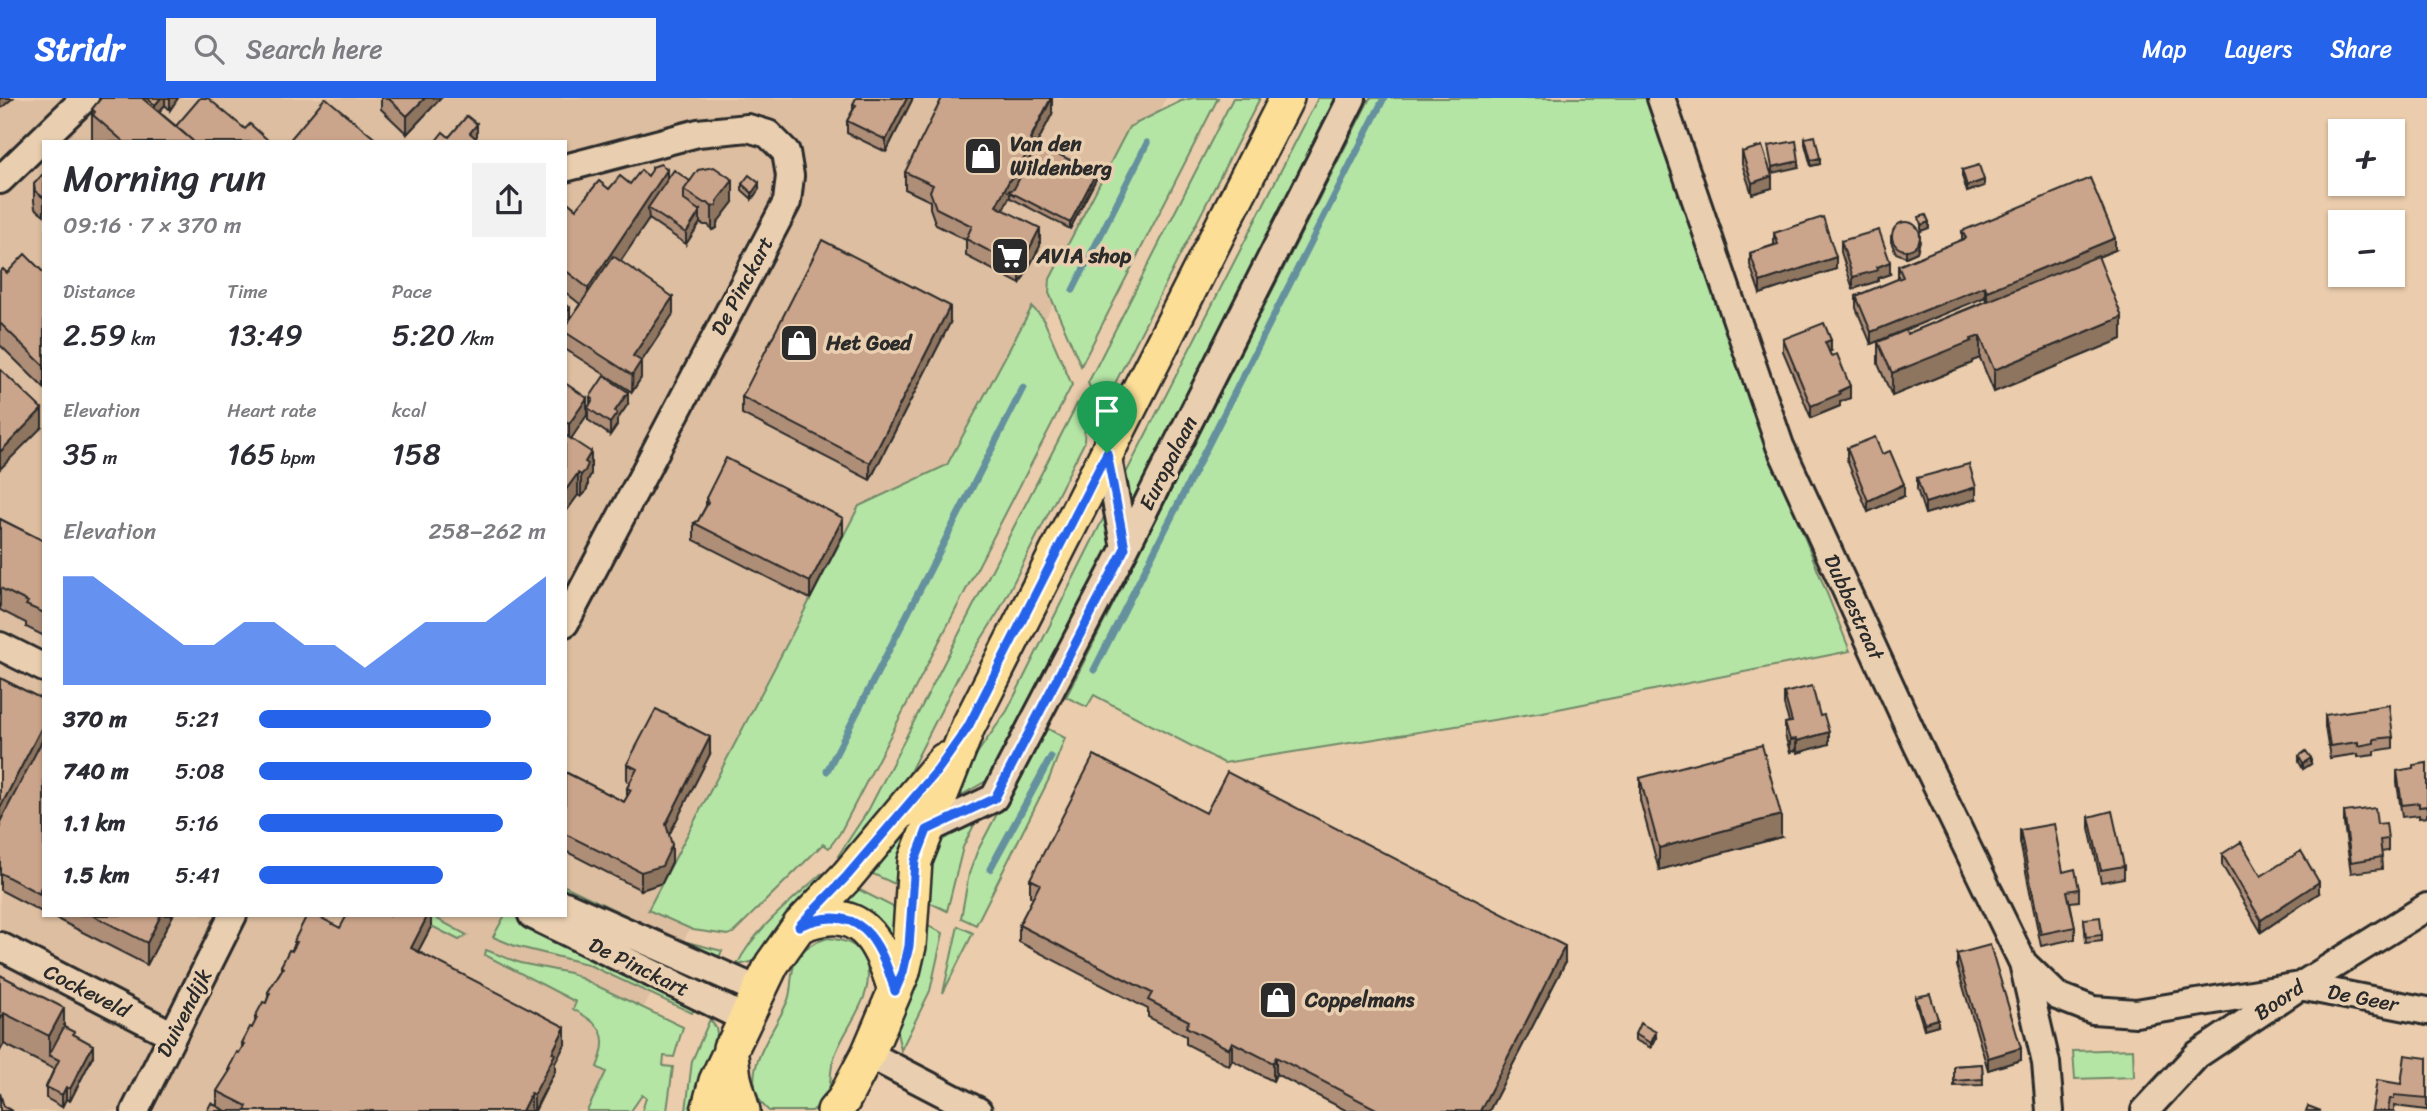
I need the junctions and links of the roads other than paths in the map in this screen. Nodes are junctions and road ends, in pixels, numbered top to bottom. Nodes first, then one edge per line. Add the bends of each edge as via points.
1 (85, 98) edge
2 (1287, 98) edge
3 (1352, 98) edge
4 (1661, 98) edge
5 (567, 167) edge
6 (0, 180) edge
7 (1107, 453) junction
8 (1125, 548) junction
9 (567, 619) edge
10 (0, 646) edge
11 (42, 667) edge
12 (968, 727) junction
13 (927, 830) junction
14 (567, 906) edge
15 (2427, 907) edge
16 (232, 917) edge
17 (536, 917) edge
18 (799, 926) junction
19 (0, 946) edge
20 (2023, 963) junction
21 (2300, 986) junction
22 (895, 991) junction
23 (2427, 1011) edge
24 (745, 1019) junction
25 (173, 1035) junction
26 (868, 1055) junction
27 (135, 1111) edge
28 (708, 1111) edge
29 (743, 1111) edge
30 (834, 1111) edge
31 (978, 1111) edge
32 (2050, 1111) edge
33 (2145, 1111) edge

1 - 6 street
2 - 7 main road
3 - 8 street, Europalaan
4 - 20 street, Dubbestraat via 1780,446
5 - 9 street, De Pinckart via 698,133 748,128 778,142 786,152 790,176 787,202
7 - 8 street
7 - 12 main road
8 - 13 street, Europalaan via 995,798
10 - 11 street
12 - 13 main road
12 - 18 main road via 937,771
13 - 22 main road via 915,861 909,946
14 - 24 street, De Pinckart
15 - 21 street, Boord
16 - 25 street, Duivendijk
17 - 24 street, De Pinckart
18 - 22 main road via 837,917 864,928 885,958
18 - 24 main road via 772,964
19 - 25 street, Cockeveld
20 - 21 street via 2057,996 2093,1010 2136,1013
20 - 32 street, Dubbestraat via 2046,1063
21 - 23 street, De Geer
21 - 33 street, Boord via 2197,1055
22 - 26 main road
24 - 28 main road via 716,1081
24 - 29 main road via 734,1078
25 - 27 street, Duivendijk
26 - 30 main road
26 - 31 street

